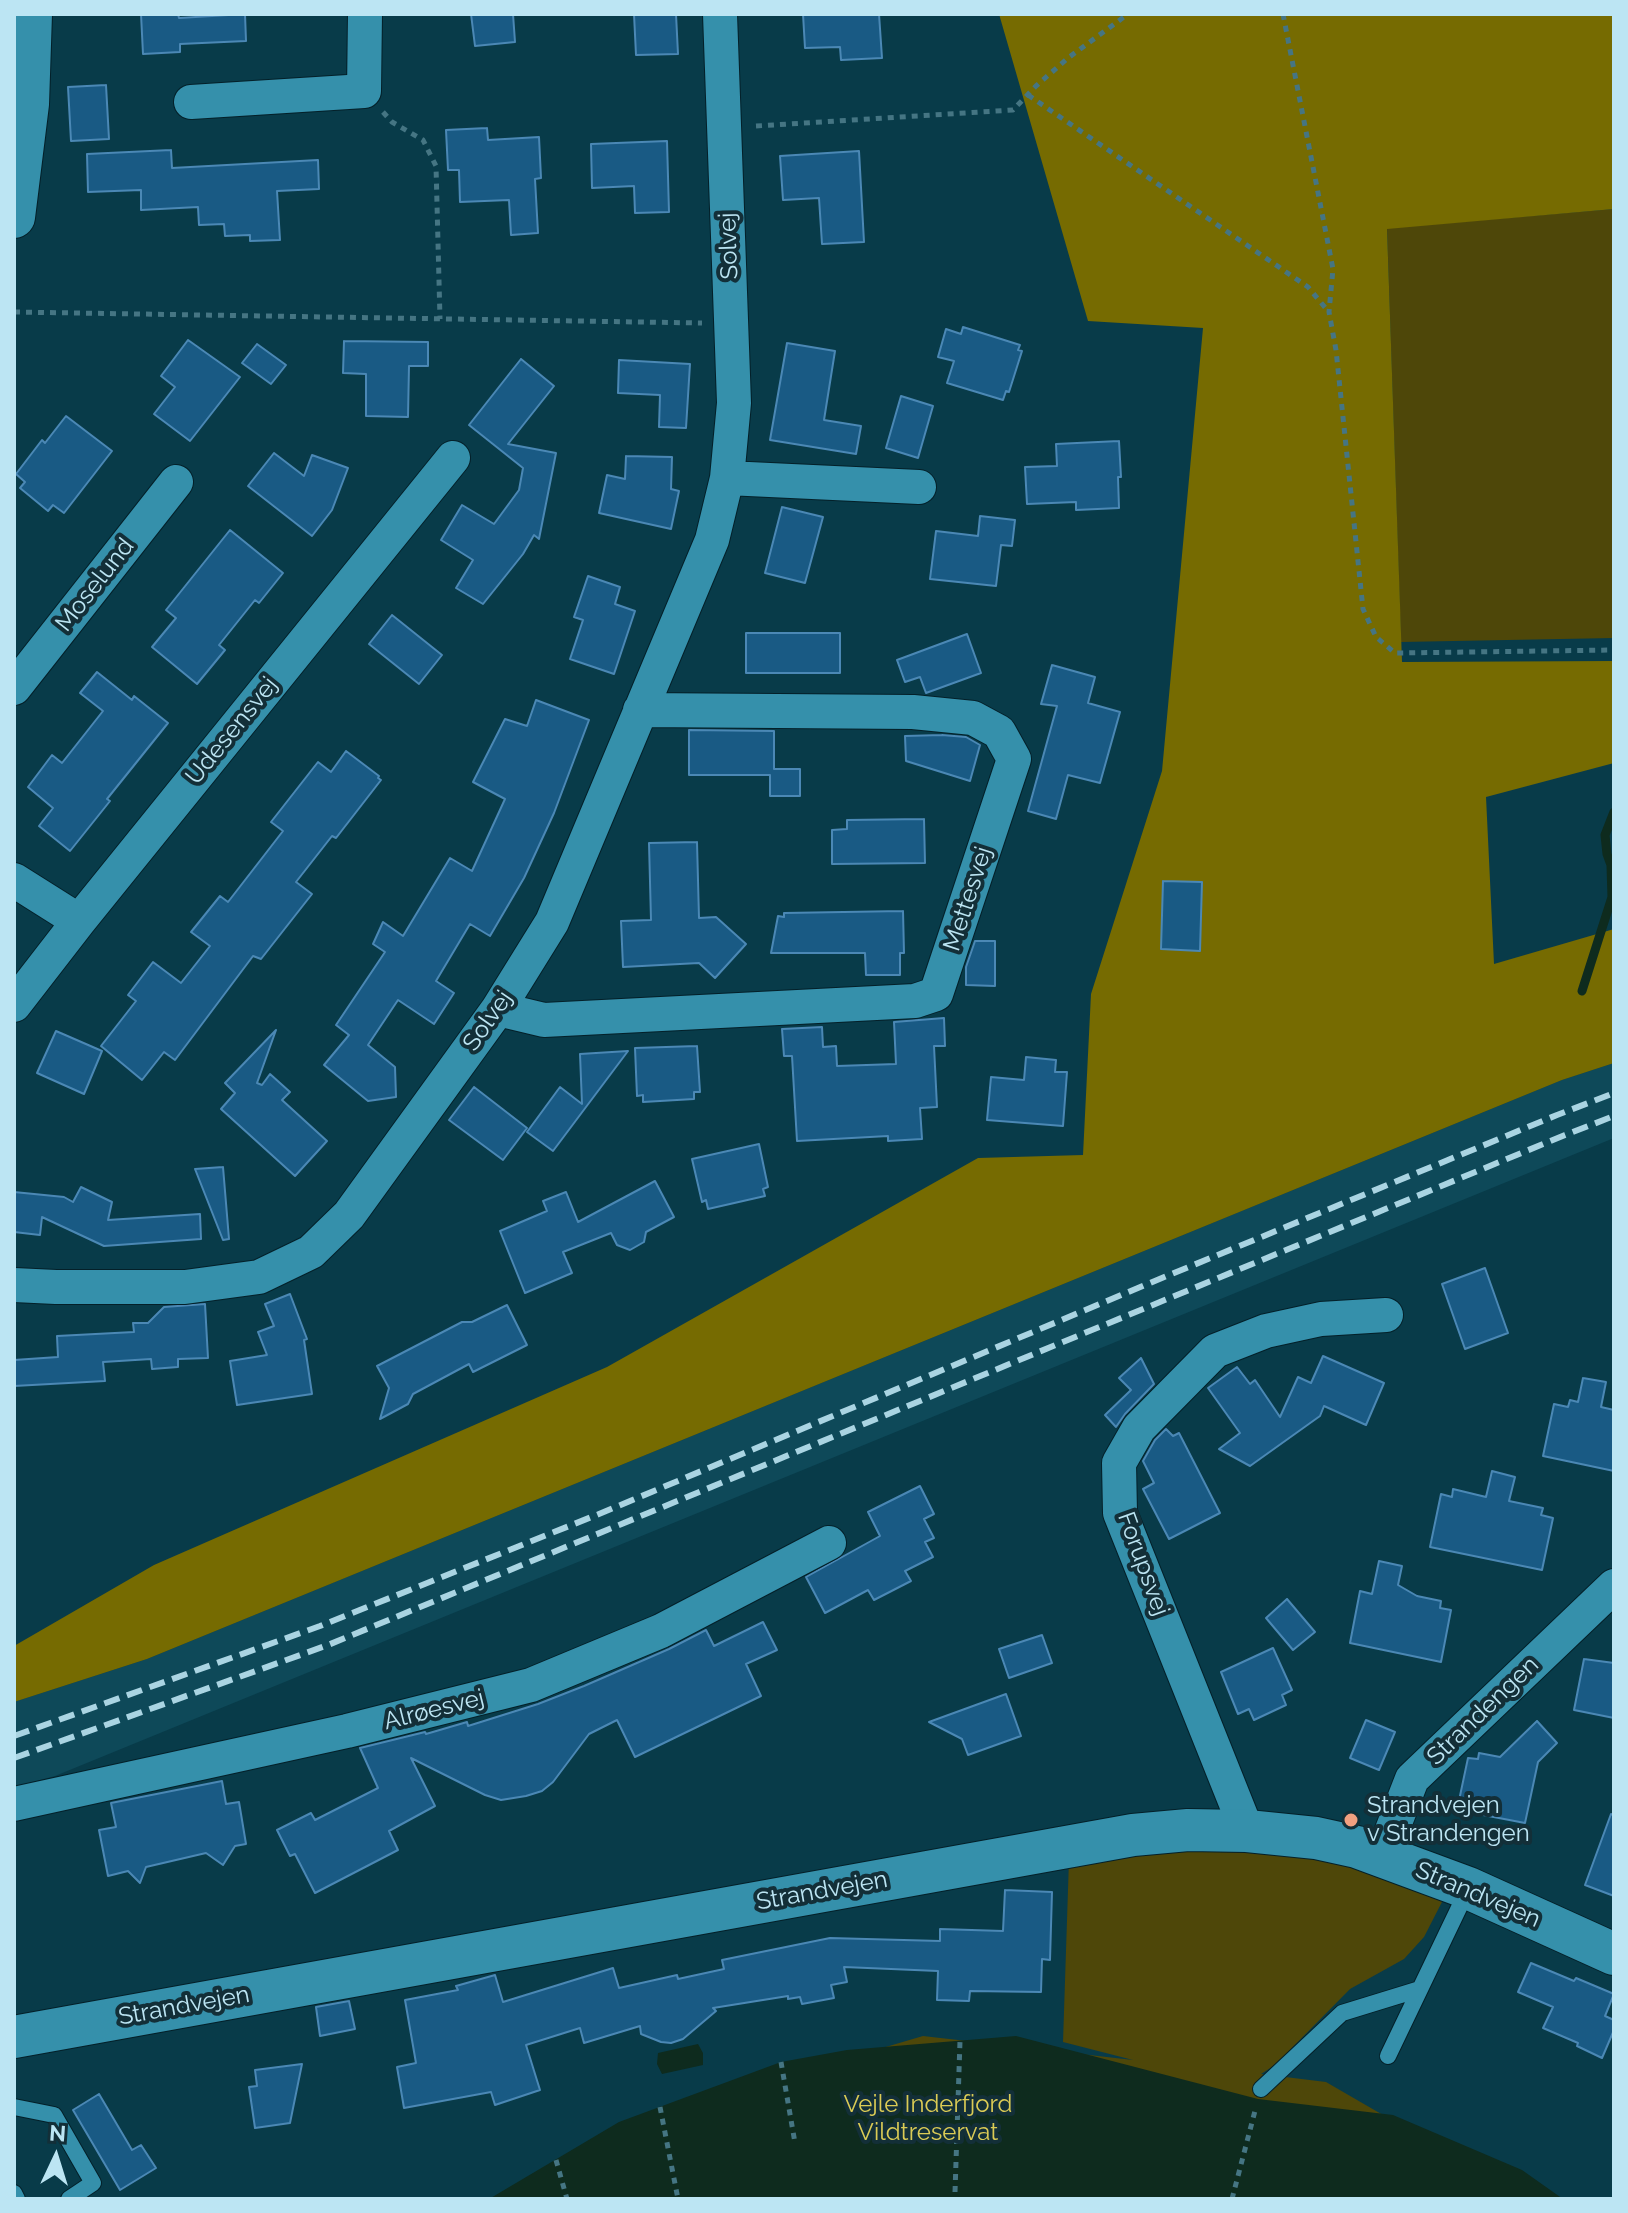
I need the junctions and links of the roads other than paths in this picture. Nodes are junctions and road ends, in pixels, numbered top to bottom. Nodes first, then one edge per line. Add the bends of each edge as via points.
1 (31, 14) edge
2 (365, 14) edge
3 (720, 14) edge
4 (191, 102) dead end
5 (21, 103) edge
6 (14, 217) edge
7 (453, 458) dead end
8 (727, 478) junction
9 (176, 482) dead end
10 (919, 487) dead end
11 (14, 688) edge
12 (640, 710) junction
13 (14, 880) edge
14 (79, 921) junction
15 (14, 1005) edge
16 (498, 1009) junction
17 (14, 1285) edge
18 (1386, 1315) dead end
19 (829, 1543) dead end
20 (1614, 1586) edge
21 (14, 1804) edge
22 (1247, 1831) junction
23 (1382, 1856) junction
24 (1468, 1888) junction
25 (1614, 1954) edge
26 (1420, 1989) junction
27 (14, 2037) edge
28 (1388, 2056) dead end
29 (1260, 2094) road end
30 (14, 2107) edge
31 (14, 2193) edge
32 (17, 2199) edge
33 (69, 2199) edge

1 - 5 street
2 - 4 street via 364,91
3 - 8 street, Solvej via 734,403
5 - 6 street
7 - 14 street, Udesensvej
8 - 10 street
8 - 12 street, Solvej via 712,540
9 - 11 street, Moselund
12 - 16 street, Solvej via 552,922
12 - 16 street, Mettesvej via 913,712 973,718 999,732 1014,759 936,994 915,1001 544,1020
13 - 14 street
14 - 15 street, Udesensvej
16 - 17 street, Solvej via 349,1215 311,1252 259,1277 185,1287
18 - 22 street, Forupsvej via 1321,1319 1266,1331 1215,1351 1139,1428 1119,1463 1120,1513
19 - 21 street, Alrøesvej via 661,1631 531,1685
20 - 23 street, Strandengen via 1412,1779
22 - 23 street, Strandvejen via 1316,1838
22 - 27 street, Strandvejen via 1133,1835
23 - 24 street, Strandvejen
24 - 25 street, Strandvejen
24 - 26 lane
26 - 28 lane
26 - 29 lane via 1342,2013
30 - 33 lane via 54,2115 93,2183
31 - 32 lane

